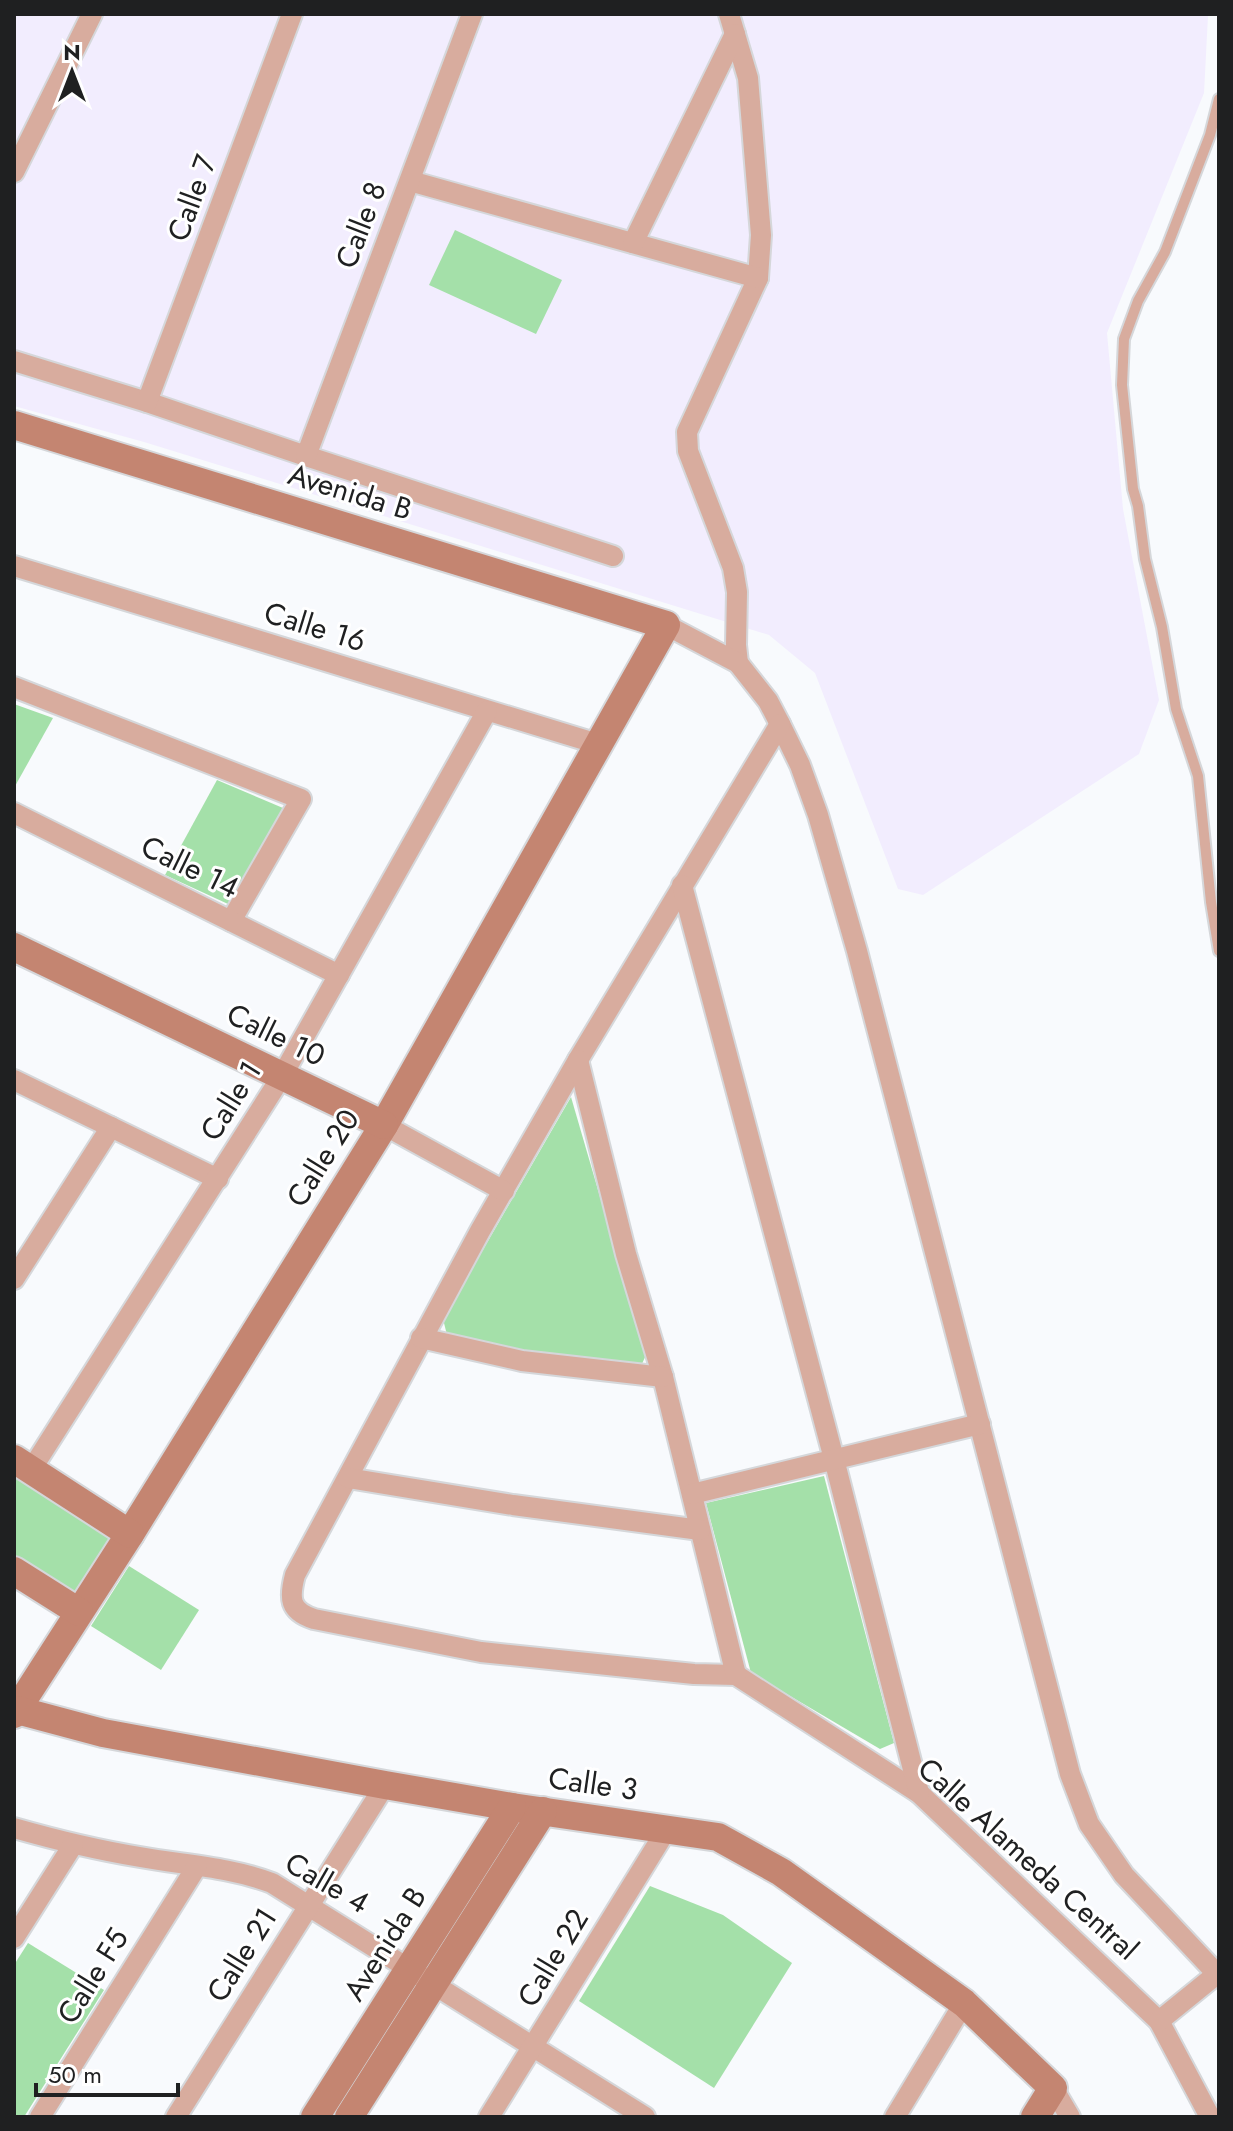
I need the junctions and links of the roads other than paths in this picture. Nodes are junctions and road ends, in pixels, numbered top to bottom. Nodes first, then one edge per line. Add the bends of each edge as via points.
1 (92, 14) edge
2 (292, 14) edge
3 (472, 14) edge
4 (729, 14) edge
5 (735, 34) junction
6 (1219, 99) edge
7 (14, 172) edge
8 (410, 181) junction
9 (633, 243) junction
10 (758, 278) junction
11 (14, 361) edge
12 (147, 402) junction
13 (14, 425) edge
14 (306, 456) junction
15 (613, 556) dead end
16 (16, 571) edge
17 (666, 625) junction
18 (738, 663) junction
19 (14, 687) edge
20 (487, 711) junction
21 (780, 724) junction
22 (598, 744) junction
23 (14, 813) edge
24 (682, 885) junction
25 (231, 921) junction
26 (14, 947) edge
27 (1219, 951) edge
28 (339, 975) junction
29 (578, 1060) junction
30 (282, 1076) junction
31 (14, 1080) edge
32 (384, 1125) junction
33 (111, 1127) junction
34 (218, 1179) junction
35 (504, 1191) junction
36 (14, 1279) edge
37 (421, 1338) junction
38 (663, 1377) junction
39 (980, 1424) junction
40 (834, 1459) junction
41 (23, 1464) edge
42 (348, 1478) junction
43 (692, 1494) junction
44 (700, 1530) junction
45 (130, 1534) junction
46 (14, 1571) edge
47 (79, 1612) junction
48 (736, 1675) junction
49 (15, 1711) edge
50 (385, 1785) junction
51 (919, 1793) junction
52 (512, 1807) junction
53 (543, 1811) junction
54 (14, 1828) edge
55 (667, 1829) junction
56 (73, 1845) junction
57 (197, 1866) junction
58 (309, 1905) junction
59 (14, 1938) edge
60 (409, 1968) junction
61 (1218, 1975) edge
62 (434, 1983) junction
63 (964, 2003) junction
64 (1159, 2021) junction
65 (534, 2047) junction
66 (1053, 2088) junction
67 (40, 2117) edge
68 (176, 2117) edge
69 (315, 2117) edge
70 (349, 2117) edge
71 (489, 2117) edge
72 (645, 2117) edge
73 (895, 2117) edge
74 (1035, 2117) edge
75 (1070, 2117) edge
76 (1210, 2117) edge

1 - 7 street
2 - 12 street, Calle 7
3 - 8 street, Calle 8
4 - 5 street
5 - 9 street
5 - 10 street via 748,78 761,235
6 - 27 lane via 1165,252 1124,339 1122,385 1145,559 1176,709 1198,776
8 - 9 street
8 - 14 street, Calle 8
9 - 10 street
10 - 18 street via 687,432 688,451 735,577
11 - 12 street, Avenida B
12 - 14 street, Avenida B
13 - 17 street, Avenida B
14 - 15 street, Avenida B
16 - 20 street, Calle 16
17 - 18 street
17 - 22 street, Calle 20
18 - 21 street
19 - 25 street via 301,799
20 - 22 street, Calle 16
20 - 28 street, Calle 1
21 - 24 street
21 - 39 street via 800,765 831,860
22 - 32 street, Calle 20
23 - 25 street, Calle 14
24 - 29 street
24 - 40 street
25 - 28 street, Calle 14
26 - 30 street, Calle 10
28 - 30 street, Calle 1
29 - 35 street
29 - 38 street
30 - 32 street, Calle 10
30 - 34 street, Calle 1
31 - 33 street
32 - 35 street, Calle 10
32 - 45 street, Calle 20
33 - 34 street
33 - 36 street
34 - 41 street, Calle 1
35 - 37 street
37 - 38 street via 522,1361
37 - 42 street
38 - 43 street
39 - 40 street
39 - 61 street via 1070,1774 1089,1824 1124,1875
40 - 43 street
40 - 51 street
41 - 45 street
42 - 44 street
42 - 48 street via 295,1575 290,1594 302,1615 481,1652
43 - 44 street
44 - 48 street
45 - 47 street, Calle 20
46 - 47 street
47 - 49 street, Calle 20
48 - 51 street, Calle Alameda Central
49 - 50 street, Calle 3 via 103,1733
50 - 52 street, Calle 3
50 - 58 street, Calle 21
51 - 64 street, Calle Alameda Central
52 - 53 street, Calle 3
52 - 60 street, Avenida B
53 - 55 street, Calle 3
53 - 62 street, Avenida B
54 - 56 street, Calle 4
55 - 63 street, Calle 3 via 718,1837 781,1872
55 - 65 street, Calle 22
56 - 57 street, Calle 4
56 - 59 street
57 - 58 street, Calle 4 via 245,1872
57 - 67 street, Calle F5
58 - 60 street, Calle 4
58 - 68 street, Calle 21
60 - 62 street, Calle 4
60 - 69 street, Avenida B
61 - 64 street
62 - 65 street, Calle 4
62 - 70 street, Avenida B
63 - 66 street, Calle 3
63 - 73 street
64 - 76 street, Calle Alameda Central
65 - 71 street, Calle 22
65 - 72 street, Calle 4
66 - 74 street
66 - 75 street, Calle 3

